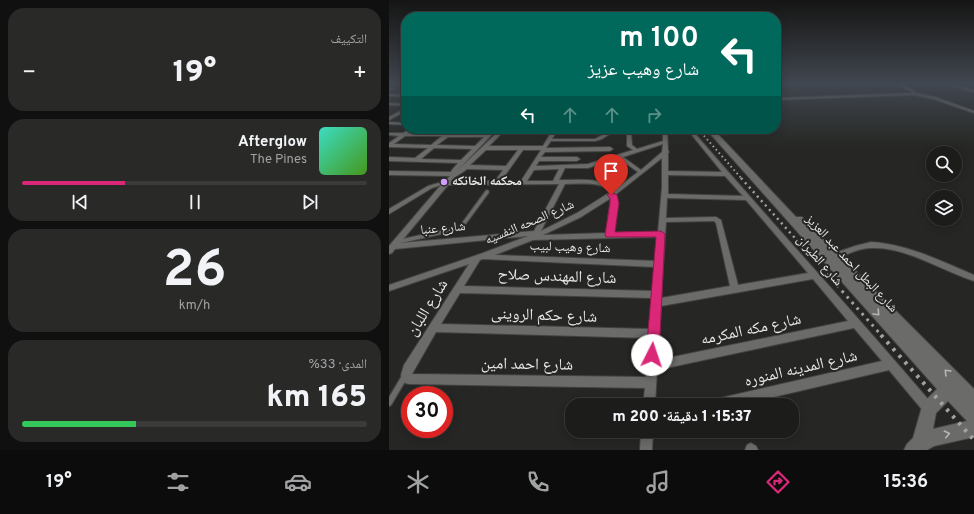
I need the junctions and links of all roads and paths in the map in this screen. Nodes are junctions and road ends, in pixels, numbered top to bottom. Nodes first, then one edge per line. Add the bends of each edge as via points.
1 (956, 105) edge
2 (957, 105) edge
3 (974, 111) edge
4 (401, 112) edge
5 (389, 114) edge
6 (396, 114) junction
7 (401, 114) edge
8 (389, 119) edge
9 (389, 123) edge
10 (401, 124) edge
11 (389, 134) edge
12 (405, 134) junction
13 (498, 134) edge
14 (553, 134) edge
15 (607, 134) edge
16 (629, 134) edge
17 (665, 134) edge
18 (693, 134) edge
19 (714, 134) edge
20 (721, 134) edge
21 (446, 135) junction
22 (488, 136) joint
23 (550, 140) junction
24 (665, 142) junction
25 (389, 145) edge
26 (433, 146) junction
27 (477, 148) junction
28 (485, 148) junction
29 (522, 148) junction
30 (544, 149) junction
31 (581, 149) junction
32 (610, 149) dead end
33 (637, 151) junction
34 (666, 152) junction
35 (620, 156) junction
36 (577, 158) junction
37 (389, 159) edge
38 (538, 159) junction
39 (416, 160) junction
40 (463, 165) junction
41 (563, 167) junction
42 (574, 167) junction
43 (507, 168) junction
44 (532, 168) junction
45 (641, 172) junction
46 (389, 173) edge
47 (666, 173) junction
48 (454, 174) junction
49 (727, 174) junction
50 (496, 182) junction
51 (523, 182) junction
52 (559, 182) junction
53 (447, 183) junction
54 (487, 192) dead end
55 (614, 193) junction
56 (665, 196) junction
57 (747, 198) junction
58 (389, 212) edge
59 (662, 220) junction
60 (539, 233) junction
61 (661, 234) junction
62 (609, 235) junction
63 (528, 238) junction
64 (393, 246) edge
65 (835, 256) junction
66 (479, 257) junction
67 (659, 264) junction
68 (815, 275) junction
69 (974, 278) edge
70 (389, 288) edge
71 (735, 289) junction
72 (458, 290) junction
73 (656, 299) junction
74 (857, 323) junction
75 (434, 328) junction
76 (654, 334) junction
77 (892, 364) junction
78 (652, 366) junction
79 (406, 375) junction
80 (651, 383) junction
81 (953, 387) junction
82 (650, 398) edge
83 (746, 398) edge
84 (974, 400) edge
85 (389, 402) edge
86 (929, 409) junction
87 (974, 417) edge
88 (974, 428) edge
89 (647, 438) edge
90 (917, 446) edge
91 (646, 450) edge

1 - 3 street
2 - 3 street
4 - 6 street
5 - 6 street
6 - 7 street
6 - 8 street
9 - 10 street
11 - 12 street
12 - 21 street
12 - 25 street
13 - 28 street
14 - 23 street
15 - 23 street via 598,140
16 - 33 street via 630,146
17 - 24 street
18 - 49 street, شارع الطيران
19 -> 81 main road, شارع البطل احمد عبد العزيز
20 - 65 main road, شارع البطل احمد عبد العزيز
21 - 22 street
21 - 26 street
22 - 27 street
23 - 30 street
24 - 33 street
24 - 34 street
25 - 26 street
26 - 27 street
26 - 39 street
27 - 40 street
28 - 29 street
28 - 40 street
29 - 30 street
29 - 43 street
30 - 31 street
30 - 38 street
31 - 32 street
31 - 36 street
33 - 35 street
34 - 45 street, شارع الصحه النفسيه
34 - 47 street
35 - 42 street
35 - 45 street
36 - 38 street
36 - 42 street
37 - 39 street
38 - 44 street
39 - 40 street
40 - 43 street
40 - 48 street
41 - 42 street
41 - 44 street
41 - 52 street
43 - 50 street
44 - 51 street
45 - 55 street, شارع الصحه النفسيه
46 - 48 street
47 - 49 street
47 - 56 street
48 - 53 street
49 - 57 street, شارع الطيران
50 - 51 street
50 - 53 street
51 - 52 street
52 - 55 street via 597,182 608,186
52 - 60 street
53 - 58 street via 434,186
53 - 64 street
54 - 64 lane via 462,226
55 - 60 street, شارع الصحه النفسيه via 580,215
55 - 62 street
56 - 57 street
56 - 59 street
57 - 68 street, شارع الطيران
59 - 61 street
59 - 71 street via 716,219 719,222
60 - 63 street, شارع الصحه النفسيه
60 - 64 street, شارع عنبا
61 - 62 street
61 - 67 street
62 - 63 street
63 - 66 street, شارع الصحه النفسيه
65 - 69 street via 876,245 908,252
81 -> 65 main road, شارع البطل احمد عبد العزيز
66 - 67 street, شارع وهيب لبيب
66 - 70 street, شارع الصحه النفسيه
66 - 72 street, شارع اللبان
67 - 73 street
68 - 71 street, شارع المهندس صلاح
68 - 74 street, شارع الطيران
71 - 73 street, شارع المهندس صلاح
72 - 73 street, شارع المهندس صلاح
72 - 75 street, شارع اللبان
73 - 76 street
74 - 77 street, شارع الطيران
74 - 78 street, شارع مكه المكرمه
75 - 76 street, شارع حكم الروينى
75 - 79 street, شارع اللبان
76 - 78 street
77 - 83 street, شارع المدينه المنوره
77 - 86 street, شارع الطيران
78 - 80 street
79 - 80 street, شارع احمد امين via 409,379
79 - 85 lane
80 - 82 street
81 - 84 main road, شارع البطل احمد عبد العزيز
81 - 86 main road
81 - 87 main road, شارع البطل احمد عبد العزيز
86 - 90 main road
90 -> 88 main road via 946,433
89 - 91 street

